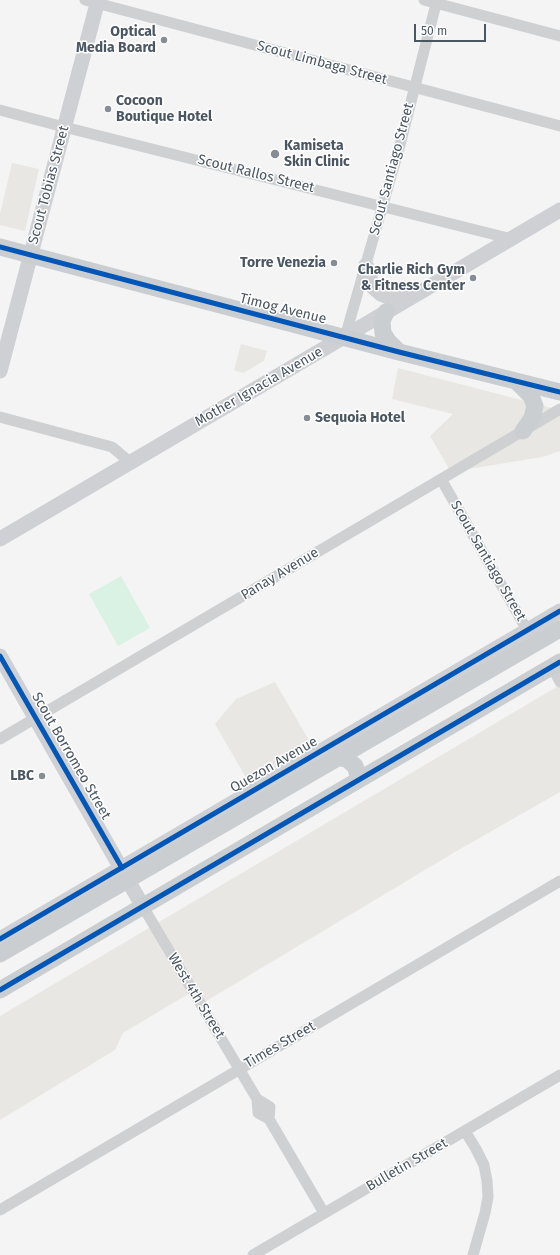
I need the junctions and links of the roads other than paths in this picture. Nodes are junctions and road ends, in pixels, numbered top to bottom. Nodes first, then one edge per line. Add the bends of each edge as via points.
1 (424, 0) edge
2 (93, 1) edge
3 (437, 2) edge
4 (560, 36) edge
5 (414, 88) junction
6 (0, 110) edge
7 (560, 126) edge
8 (64, 127) junction
9 (383, 206) junction
10 (560, 210) edge
11 (512, 239) junction
12 (0, 247) edge
13 (30, 256) junction
14 (366, 265) junction
15 (409, 298) junction
16 (386, 312) junction
17 (345, 337) junction
18 (399, 352) junction
19 (0, 371) edge
20 (517, 382) junction
21 (560, 392) edge
22 (560, 409) edge
23 (0, 417) edge
24 (522, 431) junction
25 (131, 463) junction
26 (441, 479) junction
27 (0, 539) edge
28 (560, 611) edge
29 (560, 629) edge
30 (532, 637) junction
31 (0, 656) edge
32 (556, 664) edge
33 (560, 682) edge
34 (36, 719) junction
35 (0, 739) edge
36 (365, 742) junction
37 (339, 757) junction
38 (382, 766) junction
39 (358, 780) junction
40 (560, 881) edge
41 (132, 887) junction
42 (0, 940) edge
43 (0, 954) edge
44 (0, 990) edge
45 (240, 1069) junction
46 (560, 1075) edge
47 (465, 1132) junction
48 (0, 1210) edge
49 (324, 1213) junction
50 (269, 1251) edge
51 (253, 1255) edge
52 (473, 1255) edge

1 - 3 street
2 - 5 street, Scout Limbaga Street
2 - 8 street, Scout Tobias Street
3 - 4 street
3 - 5 street, Scout Santiago Street
5 - 7 street, Scout Limbaga Street
5 - 9 street, Scout Santiago Street
6 - 8 street, Scout Rallos Street
8 - 9 street, Scout Rallos Street
8 - 13 street, Scout Tobias Street
9 - 11 street, Scout Rallos Street
9 - 14 street, Scout Santiago Street
10 - 11 street, Mother Ignacia Avenue
11 - 15 street, Mother Ignacia Avenue
12 - 13 main road, Timog Avenue
13 - 17 main road, Timog Avenue
13 - 19 street, Scout Tobias Street
14 - 15 street via 373,287 381,294 393,299
14 - 17 street, Scout Santiago Street
15 - 16 street, Mother Ignacia Avenue
16 - 17 street, Mother Ignacia Avenue
16 - 18 main road via 382,321 383,333
17 - 18 main road, Timog Avenue
17 - 25 street, Mother Ignacia Avenue
18 - 20 main road, Timog Avenue
20 - 21 main road, Timog Avenue
20 - 24 main road via 528,391 534,401 532,418
22 - 24 street, Panay Avenue
23 - 25 street via 112,447
24 - 26 street, Panay Avenue
25 - 27 street, Mother Ignacia Avenue
26 - 30 street, Scout Santiago Street
26 - 34 street, Panay Avenue
28 - 30 street, Quezon Avenue
29 - 30 main road, Quezon Avenue
30 - 36 main road, Quezon Avenue
30 - 41 street, Quezon Avenue
31 - 34 street, Scout Borromeo Street
32 - 33 street
32 - 38 main road, Quezon Avenue
34 - 35 street, Panay Avenue
34 - 41 street, Scout Borromeo Street
36 - 37 main road, Quezon Avenue
36 - 38 main road via 366,757 373,764
37 - 39 main road via 352,763 357,770
37 - 41 main road, Quezon Avenue
38 - 39 main road, Quezon Avenue
39 - 41 main road, Quezon Avenue
40 - 45 street, Times Street
41 - 42 street, Quezon Avenue
41 - 43 main road, Quezon Avenue
41 - 44 main road, Quezon Avenue
41 - 45 street, West 4th Street
45 - 48 street, Times Street
45 - 49 street, West 4th Street via 257,1099 258,1113 270,1119
46 - 47 street, Bulletin Street
47 - 49 street, Bulletin Street
47 - 52 street via 484,1165 487,1181 488,1197
49 - 50 street, Bulletin Street
50 - 51 street, Bulletin Street

